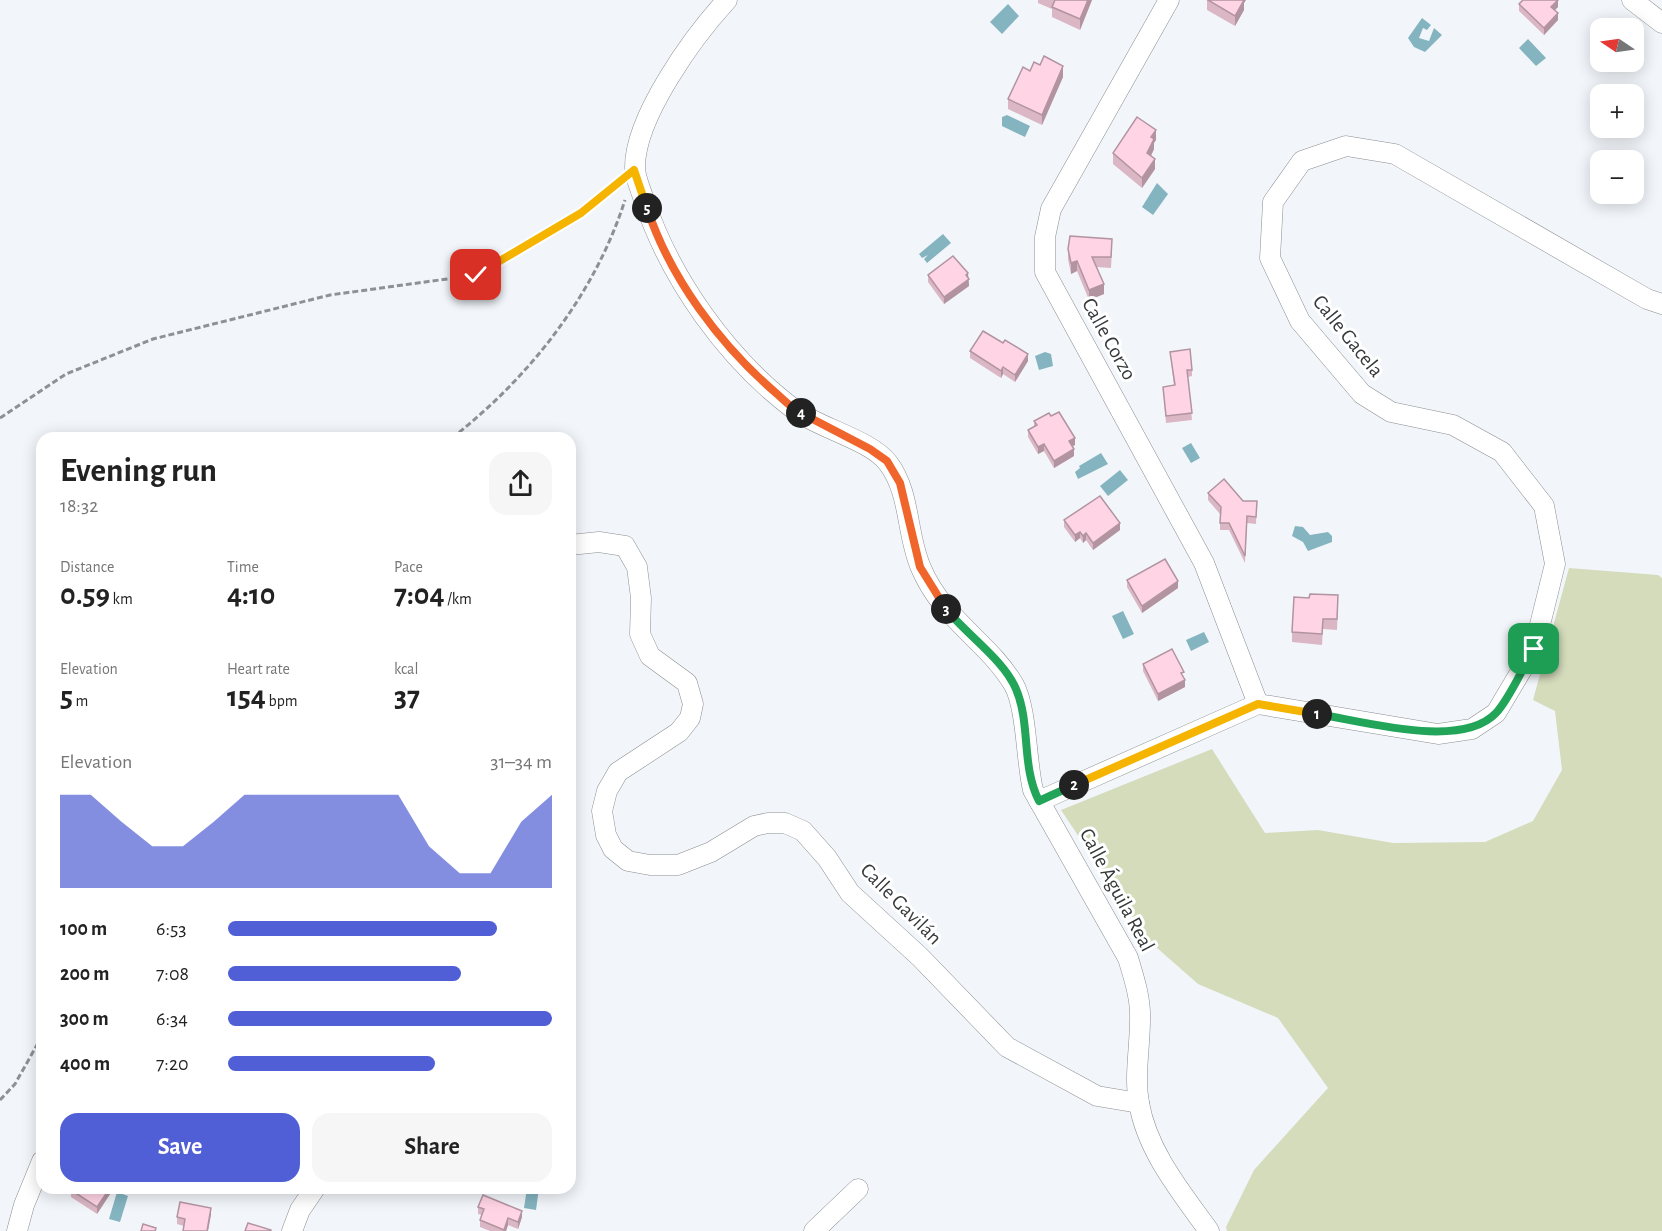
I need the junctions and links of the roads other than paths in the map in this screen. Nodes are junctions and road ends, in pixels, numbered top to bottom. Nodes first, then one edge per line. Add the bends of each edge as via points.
1 (727, 0) edge
2 (1169, 0) edge
3 (1632, 0) edge
4 (1662, 23) edge
5 (1662, 304) edge
6 (576, 544) edge
7 (1258, 704) junction
8 (1039, 801) junction
9 (1139, 1103) junction
10 (36, 1175) edge
11 (858, 1189) dead end
12 (311, 1194) edge
13 (17, 1231) edge
14 (292, 1231) edge
15 (814, 1231) edge
16 (1209, 1231) edge

1 - 8 street, Calle Águila Real via 682,60 649,113 638,139 634,170 656,234 697,304 746,368 797,411 887,461 900,483 920,567 936,598 1002,667 1016,688 1028,766
2 - 7 street, Calle Corzo via 1052,209 1045,237 1045,272 1204,563
3 - 4 street
5 - 7 street, Calle Gacela via 1395,154 1346,146 1302,161 1273,202 1270,258 1300,321 1362,394 1391,412 1453,425 1502,452 1544,506 1555,564 1534,649 1496,713 1472,729 1438,734
6 - 9 street, Calle Gavilán via 600,542 625,546 637,567 640,634 650,656 687,683 693,704 690,718 679,732 618,772 607,791 602,811 613,849 628,861 678,864 711,852 768,822 785,823 803,831 828,858 849,893 920,957 1007,1047 1097,1096
7 - 8 street
8 - 9 street, Calle Águila Real via 1128,958 1139,1001
9 - 16 street, Calle Águila Real via 1163,1164
10 - 13 street
11 - 15 street
12 - 14 street

